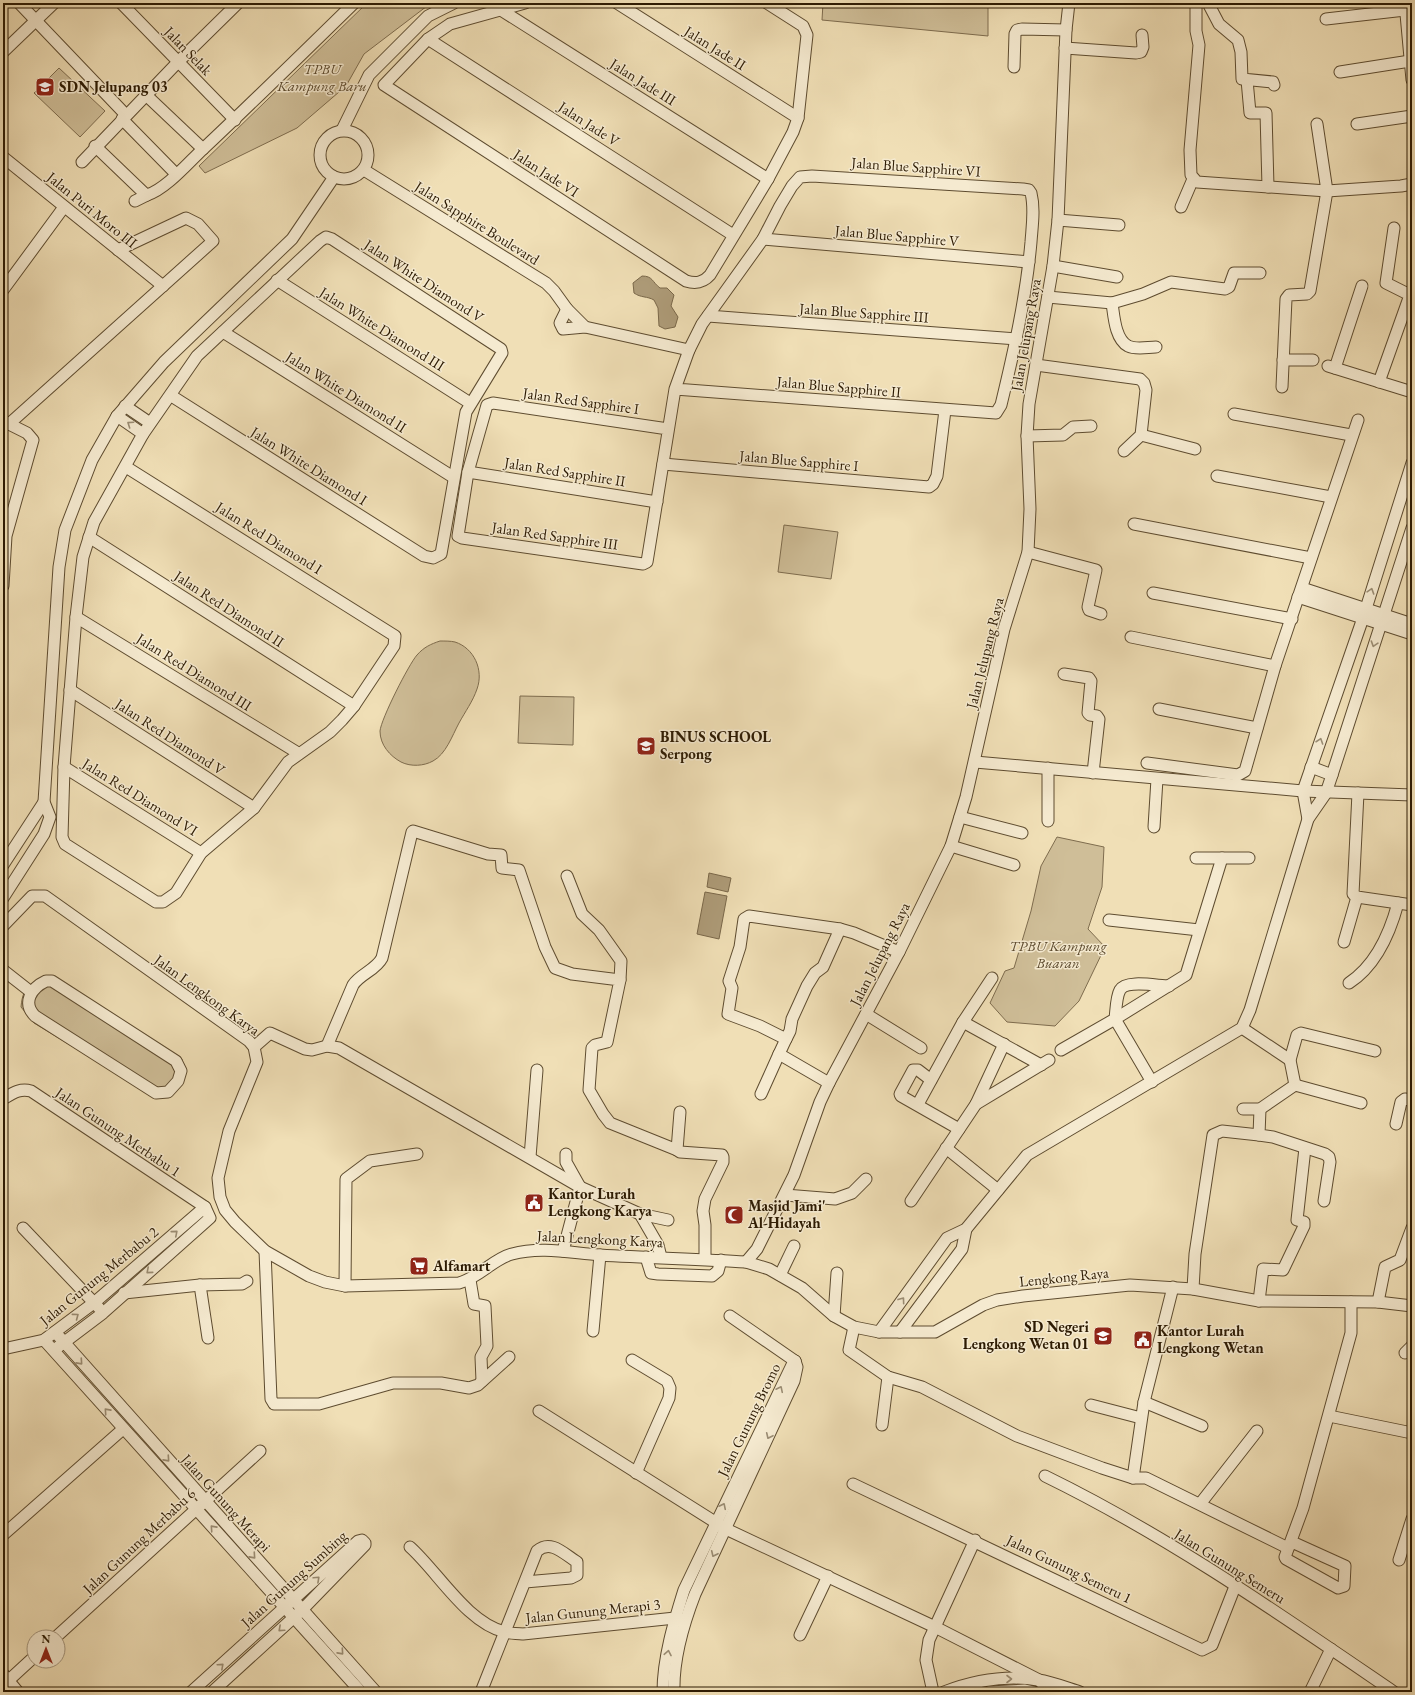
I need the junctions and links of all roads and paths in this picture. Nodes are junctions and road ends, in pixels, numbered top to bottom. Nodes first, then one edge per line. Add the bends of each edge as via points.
1 (19, 3) edge
2 (54, 3) edge
3 (121, 3) edge
4 (238, 3) edge
5 (354, 3) edge
6 (454, 3) edge
7 (525, 3) edge
8 (617, 3) edge
9 (767, 3) edge
10 (1069, 3) edge
11 (1196, 3) edge
12 (1208, 3) edge
13 (1405, 6) edge
14 (501, 10) junction
15 (1326, 19) dead end
16 (35, 20) junction
17 (1066, 30) junction
18 (1142, 35) dead end
19 (428, 39) junction
20 (1065, 48) junction
21 (3, 52) edge
22 (1410, 61) junction
23 (178, 62) junction
24 (1014, 67) dead end
25 (1340, 72) dead end
26 (1247, 80) junction
27 (1412, 80) edge
28 (1274, 85) dead end
29 (146, 95) junction
30 (1412, 116) edge
31 (124, 117) junction
32 (798, 118) junction
33 (235, 120) junction
34 (1318, 124) dead end
35 (1357, 124) dead end
36 (342, 130) junction
37 (95, 146) junction
38 (203, 149) junction
39 (3, 158) edge
40 (82, 162) dead end
41 (364, 170) junction
42 (176, 174) junction
43 (334, 177) junction
44 (1193, 178) junction
45 (768, 179) junction
46 (1412, 184) edge
47 (1268, 187) junction
48 (1326, 192) junction
49 (147, 195) junction
50 (135, 201) dead end
51 (64, 207) junction
52 (1181, 207) dead end
53 (1058, 220) junction
54 (1118, 225) dead end
55 (1394, 228) dead end
56 (733, 235) junction
57 (763, 239) junction
58 (118, 250) junction
59 (1029, 262) junction
60 (1053, 266) junction
61 (1260, 273) dead end
62 (1117, 277) dead end
63 (277, 280) junction
64 (163, 286) junction
65 (1362, 286) dead end
66 (3, 290) edge
67 (1048, 297) junction
68 (1112, 303) junction
69 (567, 310) junction
70 (708, 316) junction
71 (585, 327) junction
72 (223, 332) junction
73 (1017, 340) junction
74 (1156, 347) dead end
75 (689, 350) junction
76 (1283, 360) junction
77 (1313, 360) dead end
78 (1036, 365) junction
79 (1379, 382) junction
80 (1282, 387) dead end
81 (675, 389) junction
82 (1412, 392) edge
83 (170, 395) junction
84 (470, 403) junction
85 (125, 406) junction
86 (945, 410) junction
87 (1234, 414) dead end
88 (117, 416) junction
89 (1358, 420) dead end
90 (6, 422) edge
91 (150, 423) junction
92 (1091, 426) dead end
93 (668, 429) junction
94 (143, 434) junction
95 (1141, 434) junction
96 (1026, 436) junction
97 (1351, 436) junction
98 (1195, 449) dead end
99 (1124, 451) dead end
100 (1412, 463) edge
101 (663, 464) junction
102 (126, 466) junction
103 (468, 472) junction
104 (1217, 476) dead end
105 (453, 477) junction
106 (1331, 497) junction
107 (657, 502) junction
108 (1134, 524) dead end
109 (1412, 528) edge
110 (4, 535) edge
111 (89, 537) junction
112 (1028, 552) junction
113 (1311, 558) junction
114 (3, 586) edge
115 (1153, 593) dead end
116 (1300, 593) junction
117 (1364, 613) junction
118 (1102, 614) dead end
119 (76, 616) junction
120 (1292, 619) junction
121 (1382, 619) junction
122 (1412, 624) edge
123 (1412, 634) edge
124 (1131, 637) dead end
125 (1276, 666) junction
126 (1064, 674) dead end
127 (70, 690) junction
128 (354, 706) junction
129 (1159, 709) dead end
130 (1257, 728) junction
131 (298, 753) junction
132 (975, 762) junction
133 (1147, 763) dead end
134 (64, 767) junction
135 (1048, 768) junction
136 (1311, 768) junction
137 (1093, 773) junction
138 (1332, 775) junction
139 (1157, 780) junction
140 (1303, 791) junction
141 (1326, 793) junction
142 (1358, 793) junction
143 (1412, 795) edge
144 (44, 802) junction
145 (254, 808) junction
146 (960, 817) junction
147 (1308, 819) junction
148 (1048, 821) dead end
149 (1154, 827) dead end
150 (1022, 833) dead end
151 (951, 846) junction
152 (11, 852) junction
153 (201, 853) junction
154 (1196, 858) dead end
155 (1222, 858) junction
156 (1249, 858) dead end
157 (26, 862) junction
158 (3, 865) edge
159 (1014, 866) dead end
160 (567, 876) dead end
161 (1356, 897) junction
162 (3, 898) edge
163 (1398, 903) junction
164 (1412, 905) edge
165 (1109, 920) dead end
166 (3, 926) edge
167 (840, 930) junction
168 (1199, 930) junction
169 (1344, 942) dead end
170 (899, 952) junction
171 (3, 970) edge
172 (992, 978) dead end
173 (620, 980) junction
174 (1349, 983) dead end
175 (1169, 986) junction
176 (31, 992) junction
177 (866, 1014) junction
178 (1116, 1017) junction
179 (963, 1022) junction
180 (1242, 1028) junction
181 (786, 1039) junction
182 (1004, 1044) junction
183 (327, 1046) junction
184 (254, 1048) junction
185 (921, 1048) dead end
186 (1061, 1050) dead end
187 (1375, 1051) dead end
188 (779, 1054) junction
189 (1290, 1060) junction
190 (537, 1070) dead end
191 (931, 1080) junction
192 (1154, 1081) junction
193 (829, 1083) junction
194 (1295, 1085) junction
195 (761, 1094) dead end
196 (1411, 1098) edge
197 (3, 1099) edge
198 (1361, 1103) dead end
199 (918, 1104) junction
200 (976, 1104) junction
201 (1243, 1108) dead end
202 (1260, 1108) junction
203 (680, 1112) dead end
204 (1396, 1124) dead end
205 (959, 1129) junction
206 (1259, 1135) junction
207 (946, 1148) junction
208 (1305, 1148) junction
209 (677, 1150) junction
210 (417, 1154) dead end
211 (566, 1154) dead end
212 (530, 1157) junction
213 (866, 1179) dead end
214 (580, 1187) junction
215 (998, 1190) junction
216 (785, 1195) junction
217 (911, 1201) dead end
218 (1324, 1201) dead end
219 (205, 1208) junction
220 (640, 1214) junction
221 (210, 1218) joint
222 (668, 1220) dead end
223 (23, 1228) dead end
224 (1412, 1228) edge
225 (966, 1229) junction
226 (794, 1246) dead end
227 (265, 1251) junction
228 (564, 1251) junction
229 (600, 1255) junction
230 (646, 1256) junction
231 (661, 1257) junction
232 (705, 1259) junction
233 (932, 1259) junction
234 (721, 1260) junction
235 (746, 1262) junction
236 (946, 1270) junction
237 (837, 1273) dead end
238 (780, 1275) junction
239 (470, 1280) junction
240 (247, 1281) dead end
241 (200, 1285) junction
242 (345, 1286) junction
243 (1174, 1287) junction
244 (1193, 1289) junction
245 (124, 1293) junction
246 (1259, 1300) junction
247 (95, 1302) junction
248 (1351, 1302) junction
249 (1378, 1302) junction
250 (1412, 1306) edge
251 (103, 1313) junction
252 (730, 1316) dead end
253 (834, 1316) junction
254 (854, 1327) junction
255 (593, 1331) dead end
256 (55, 1332) junction
257 (879, 1332) junction
258 (900, 1332) junction
259 (208, 1338) dead end
260 (44, 1340) junction
261 (64, 1343) junction
262 (3, 1349) edge
263 (53, 1351) junction
264 (509, 1357) dead end
265 (632, 1360) dead end
266 (795, 1361) junction
267 (888, 1378) junction
268 (482, 1381) junction
269 (1144, 1402) junction
270 (1092, 1405) dead end
271 (539, 1411) dead end
272 (1329, 1416) junction
273 (1142, 1418) junction
274 (882, 1425) dead end
275 (1202, 1426) dead end
276 (123, 1429) junction
277 (1257, 1431) dead end
278 (1412, 1433) edge
279 (260, 1451) dead end
280 (636, 1472) junction
281 (1045, 1476) dead end
282 (1133, 1478) junction
283 (854, 1484) dead end
284 (204, 1501) junction
285 (1200, 1504) junction
286 (195, 1509) junction
287 (1412, 1519) edge
288 (716, 1522) junction
289 (726, 1529) junction
290 (3, 1535) edge
291 (974, 1540) junction
292 (1290, 1545) junction
293 (410, 1547) dead end
294 (1399, 1560) dead end
295 (828, 1576) junction
296 (525, 1582) junction
297 (1236, 1584) junction
298 (290, 1604) junction
299 (298, 1614) junction
300 (680, 1620) junction
301 (934, 1627) junction
302 (65, 1629) edge
303 (504, 1632) junction
304 (800, 1635) dead end
305 (1331, 1649) junction
306 (26, 1663) edge
307 (6, 1677) edge
308 (1038, 1680) junction
309 (18, 1692) edge
310 (191, 1692) edge
311 (212, 1692) edge
312 (361, 1692) edge
313 (376, 1692) edge
314 (481, 1692) edge
315 (663, 1692) edge
316 (674, 1692) edge
317 (933, 1692) edge
318 (944, 1692) edge
319 (989, 1692) edge
320 (1034, 1692) edge
321 (1050, 1692) edge
322 (1080, 1692) edge
323 (1310, 1692) edge
324 (1394, 1692) edge

1 - 16 street
2 - 16 street
3 - 23 street, Jalan Selak
4 - 23 street
5 - 33 street
6 - 36 street via 428,16 369,75
7 - 14 street
8 - 32 street, Jalan Jade II
9 - 32 street via 803,26 807,35
10 - 17 street, Jalan Jelupang Raya
11 - 44 street via 1199,45 1190,150
12 - 26 street via 1219,24 1238,40 1242,79
13 - 15 street
13 - 22 street
14 - 19 street via 450,24
14 - 45 street, Jalan Jade III
16 - 21 street
16 - 31 street
17 - 20 street, Jalan Jelupang Raya
17 - 24 street via 1017,30
18 - 20 street via 1143,47 1141,52 1136,53
19 - 56 street, Jalan Jade V
19 - 56 street, Jalan Jade VI via 384,85 686,281 701,282 710,275
20 - 53 street, Jalan Jelupang Raya
22 - 25 street
22 - 27 street
23 - 29 street
23 - 33 street, Jalan Selak
26 - 28 street via 1273,82
26 - 47 street via 1250,113 1266,112
29 - 31 street
29 - 38 street
30 - 35 street
31 - 37 street
31 - 42 street
32 - 45 street
33 - 38 street
34 - 48 street
36 - 41 street via 350,131 364,140 369,155
36 - 43 street via 328,136 320,150 322,166
37 - 40 street
37 - 49 street
38 - 42 street
39 - 51 street, Jalan Puri Moro III
41 - 43 street via 350,178
41 - 69 street, Jalan Sapphire Boulevard via 546,283
42 - 49 street
43 - 85 street via 292,239 164,362
44 - 47 street via 1197,182
44 - 52 street
45 - 56 street
46 - 48 street
47 - 48 street
48 - 76 street via 1310,291 1307,294 1289,295 1286,299
49 - 50 street
51 - 58 street, Jalan Puri Moro III
51 - 66 street
53 - 54 street
53 - 60 street, Jalan Jelupang Raya
55 - 79 street via 1386,283 1410,294
57 - 59 street, Jalan Blue Sapphire V
57 - 59 street, Jalan Blue Sapphire VI via 780,206 800,177 1029,190 1032,197 1033,220
57 - 70 street
58 - 64 street, Jalan Puri Moro III
58 - 64 street via 186,218 198,224 213,241
59 - 73 street
60 - 62 street
60 - 67 street, Jalan Jelupang Raya
61 - 68 street via 1234,273 1226,289 1171,282 1144,294
63 - 72 street
63 - 84 street, Jalan White Diamond III
63 - 84 street, Jalan White Diamond V via 320,241 326,237 332,239 501,349 501,357
64 - 90 street
65 - 79 street via 1332,367
67 - 68 street
67 - 78 street, Jalan Jelupang Raya
68 - 74 street via 1122,340 1132,347
69 - 71 street, Jalan Sapphire Boulevard
69 - 71 street via 561,319 560,326 563,329
70 - 73 street, Jalan Blue Sapphire III
70 - 75 street via 696,333
71 - 75 street
72 - 83 street via 197,356
72 - 105 street, Jalan White Diamond II
73 - 86 street, Jalan Blue Sapphire II via 998,410 992,414
75 - 81 street
76 - 77 street
76 - 80 street
78 - 95 street via 1140,379 1146,390
78 - 96 street, Jalan Jelupang Raya
79 - 82 street
81 - 86 street, Jalan Blue Sapphire II
81 - 93 street
83 - 91 street
83 - 105 street, Jalan White Diamond I via 424,556 433,558 441,554
84 - 105 street via 462,423
85 - 88 street
85 - 91 street
86 - 101 street, Jalan Blue Sapphire I via 937,476 933,484 925,487
87 - 97 street
94 -> 88 street
88 - 144 street via 92,460 65,530 60,567
89 - 97 street
90 - 110 street via 28,433 33,440
91 - 94 street
92 - 96 street via 1073,427 1063,435
93 - 101 street
93 - 103 street, Jalan Red Sapphire I via 490,404 487,405 479,428
94 - 102 street
95 - 98 street
95 - 99 street
96 - 112 street, Jalan Jelupang Raya via 1030,509
97 - 106 street
117 -> 100 street
101 - 107 street
102 - 111 street via 94,522
102 - 128 street, Jalan Red Diamond I via 395,636 394,646
103 - 107 street, Jalan Red Sapphire II
103 - 107 street, Jalan Red Sapphire III via 458,533 460,537 645,564 648,560
104 - 106 street
106 - 113 street
108 - 113 street
109 - 121 street
110 - 114 street
111 - 119 street via 83,557
111 - 128 street, Jalan Red Diamond II
112 - 118 street via 1094,569 1096,573 1088,610
112 - 132 street, Jalan Jelupang Raya via 1004,629
113 - 116 street
115 - 120 street
116 - 117 street
116 - 120 street
117 - 121 street
136 -> 117 street
119 - 127 street
119 - 131 street, Jalan Red Diamond III
120 - 125 street
121 - 122 street
121 - 123 street
121 -> 138 street
124 - 125 street
125 - 130 street
126 - 137 street via 1091,680 1088,713 1097,716 1098,719
127 - 134 street
127 - 145 street, Jalan Red Diamond V
128 - 131 street via 330,732
129 - 130 street
130 - 133 street via 1246,771 1241,775
131 - 145 street via 288,762
132 - 135 street
132 - 146 street, Jalan Jelupang Raya
134 - 153 street, Jalan Red Diamond VI
134 - 153 street via 62,837 65,844 156,902 170,899 176,893
135 - 137 street
135 - 148 street
136 - 138 street
136 - 140 street
137 - 139 street
138 - 141 street
139 - 140 street
139 - 149 street
140 - 141 street
140 - 147 street
141 - 142 street
141 - 147 street
142 - 143 street
142 - 161 street via 1353,891
144 - 152 street
144 - 157 street via 50,819 43,836
145 - 153 street
146 - 150 street
146 - 151 street, Jalan Jelupang Raya
147 - 180 street via 1250,1010
151 - 159 street
151 - 170 street, Jalan Jelupang Raya
152 - 157 street
152 - 158 street
154 - 155 street
155 - 156 street
155 - 168 street
157 - 162 street
160 - 173 street via 582,914 599,930 621,961
161 - 163 street
161 - 169 street
163 - 164 street
163 - 174 street via 1392,924 1369,966
165 - 168 street
166 - 184 street, Jalan Lengkong Karya via 32,896 45,896 249,1041
167 - 170 street via 854,933
167 - 181 street via 826,962 807,986
167 - 181 street via 750,916 744,919 740,947 730,981 732,988 727,1013
168 - 175 street via 1186,975
170 - 177 street, Jalan Jelupang Raya
171 - 176 street
172 - 179 street
173 - 183 street via 572,974 555,968 545,947 519,870 502,868 501,855 488,854 413,830 382,958 379,964 357,979 353,985
173 - 209 street via 607,1042 592,1048 590,1094 610,1123
175 - 178 street
175 - 178 street via 1125,986 1120,990
176 - 176 street via 41,984 52,981 176,1061 180,1077 168,1092 156,1093 35,1016 31,1012 28,1000
177 - 185 street
177 - 193 street, Jalan Jelupang Raya
178 - 186 street
178 - 192 street
179 - 182 street
179 - 191 street
180 - 189 street
180 - 192 street
181 - 188 street
182 - 200 street
182 - 200 street via 1045,1062
183 - 184 street via 306,1049 270,1033
183 - 212 street via 339,1048
184 - 227 street, Jalan Lengkong Karya via 257,1062 229,1131 218,1178 220,1197 226,1210
187 - 189 street via 1301,1032 1297,1035
188 - 193 street
188 - 195 street
189 - 194 street
190 - 212 street
191 - 199 street
191 - 199 street via 918,1070 913,1070 900,1094 903,1098
192 - 215 street via 1027,1155
193 - 216 street, Jalan Jelupang Raya
194 - 198 street
194 - 202 street
196 - 204 street via 1401,1102
197 - 219 street, Jalan Gunung Merbabu 1 via 24,1089 31,1091
199 - 205 street
200 - 205 street
201 - 202 street
202 - 206 street
203 - 209 street
205 - 207 street
206 - 208 street
206 - 244 street via 1222,1131 1213,1135 1195,1254
207 - 215 street
207 - 217 street
208 - 218 street via 1329,1157
208 - 246 street via 1297,1220 1304,1222 1304,1226 1283,1270 1263,1270
209 - 232 street via 723,1157 705,1199
210 - 242 street via 370,1160 346,1179
211 - 214 street via 566,1162
212 - 214 street
213 - 216 street via 852,1193 835,1199
214 - 220 street
214 - 228 street
215 - 225 street
216 - 235 street, Jalan Jelupang Raya via 757,1249
219 - 221 street, Jalan Gunung Merbabu 1
247 -> 219 street, Jalan Gunung Merbabu 2
220 - 222 street
220 - 231 street via 658,1245
221 -> 245 street, Jalan Gunung Merbabu 2
223 - 247 street
224 - 249 street via 1400,1260 1385,1267
225 - 233 street via 947,1238
225 - 236 street via 962,1249
226 - 238 street
227 - 242 street, Jalan Lengkong Karya via 309,1276
227 - 268 street via 271,1399 274,1404 319,1404 393,1383 441,1383 469,1388
228 - 229 street, Jalan Lengkong Karya
228 - 239 street, Jalan Lengkong Karya via 511,1254
229 - 230 street, Jalan Lengkong Karya
229 - 255 street
230 - 231 street, Jalan Lengkong Karya
230 - 234 street via 651,1273 658,1274 712,1276 718,1271
231 - 232 street, Jalan Lengkong Karya
232 - 234 street, Jalan Lengkong Karya
233 - 236 street
257 -> 233 street
234 - 235 street, Jalan Lengkong Karya
235 - 238 street, Lengkong Raya
236 - 258 street
237 - 253 street
238 - 253 street, Lengkong Raya via 802,1288
239 - 242 street, Jalan Lengkong Karya via 459,1283
239 - 268 street via 474,1304 485,1306 487,1346 481,1357
240 - 241 street via 242,1284
241 - 245 street
241 - 259 street
243 - 244 street, Lengkong Raya
243 - 258 street, Lengkong Raya via 1130,1285 1023,1296 983,1305 935,1332
243 - 269 street
244 - 246 street, Lengkong Raya
245 - 251 street, Jalan Gunung Merbabu 2
246 - 248 street, Lengkong Raya
247 - 251 street
256 -> 247 street, Jalan Gunung Merbabu 2
248 - 249 street, Lengkong Raya
248 - 272 street via 1351,1333
249 - 250 street, Lengkong Raya
251 - 261 street, Jalan Gunung Merbabu 2
252 - 266 street
253 - 254 street, Lengkong Raya
254 - 257 street, Lengkong Raya
254 - 267 street via 849,1350
256 - 260 street, Jalan Gunung Merbabu 2
256 - 261 street, Jalan Gunung Merapi
257 - 258 street, Lengkong Raya
260 - 262 street, Jalan Gunung Merbabu 2
260 - 263 street, Jalan Gunung Merapi
261 - 263 street, Jalan Gunung Merbabu 2
261 -> 284 street, Jalan Gunung Merapi
276 -> 263 street, Jalan Gunung Merapi
264 - 268 street
265 - 280 street via 667,1381 670,1388 669,1398
288 -> 266 street, Jalan Gunung Bromo
266 -> 289 street, Jalan Gunung Bromo via 797,1367 794,1381
267 - 274 street
267 - 282 street via 922,1387 1017,1436
269 - 273 street
269 - 275 street
270 - 273 street
271 - 280 street
272 - 278 street
272 - 292 street
273 - 282 street
276 - 286 street, Jalan Gunung Merapi
276 - 290 street
277 - 285 street
279 - 284 street, Jalan Gunung Merbabu 6
280 - 288 street
281 - 297 street, Jalan Gunung Semeru via 1079,1492
282 - 285 street via 1146,1478
283 - 291 street, Jalan Gunung Semeru 1
284 - 286 street, Jalan Gunung Merbabu 6
284 -> 298 street, Jalan Gunung Merapi
285 - 292 street
298 -> 286 street, Jalan Gunung Merapi
286 - 302 street, Jalan Gunung Merbabu 6
287 - 294 street
288 - 289 street
288 - 300 street, Jalan Gunung Bromo via 684,1590
289 - 295 street
289 -> 300 street, Jalan Gunung Bromo
291 - 297 street, Jalan Gunung Semeru 1 via 1202,1650 1212,1645
291 - 301 street
292 - 292 street via 1345,1566 1344,1586 1338,1588 1286,1559 1285,1554
293 - 303 street, Jalan Gunung Merapi 3 via 467,1610
295 - 301 street
295 - 304 street
296 - 296 street, Jalan Gunung Merapi 3 via 571,1578 577,1575 577,1562 551,1545 543,1546 537,1551
296 - 303 street, Jalan Gunung Merapi 3
297 - 305 street, Jalan Gunung Semeru
298 - 299 street, Jalan Gunung Merapi
298 -> 299 street, Jalan Gunung Sumbing via 358,1541 362,1540 365,1543
310 -> 298 street, Jalan Gunung Sumbing
299 -> 311 street, Jalan Gunung Sumbing
299 - 312 street, Jalan Gunung Merapi
299 -> 313 street, Jalan Gunung Merapi
300 - 303 street, Jalan Gunung Merapi 3 via 523,1634
315 -> 300 street, Jalan Gunung Bromo via 663,1678
300 - 316 street, Jalan Gunung Bromo
301 - 308 street
301 - 317 street via 926,1660
303 - 314 street, Jalan Gunung Merapi 3
305 - 323 street
305 - 324 street, Jalan Gunung Semeru
306 - 307 street
307 - 309 street
318 -> 308 street via 962,1685 996,1679
308 - 321 street
308 - 322 street
319 - 320 street

